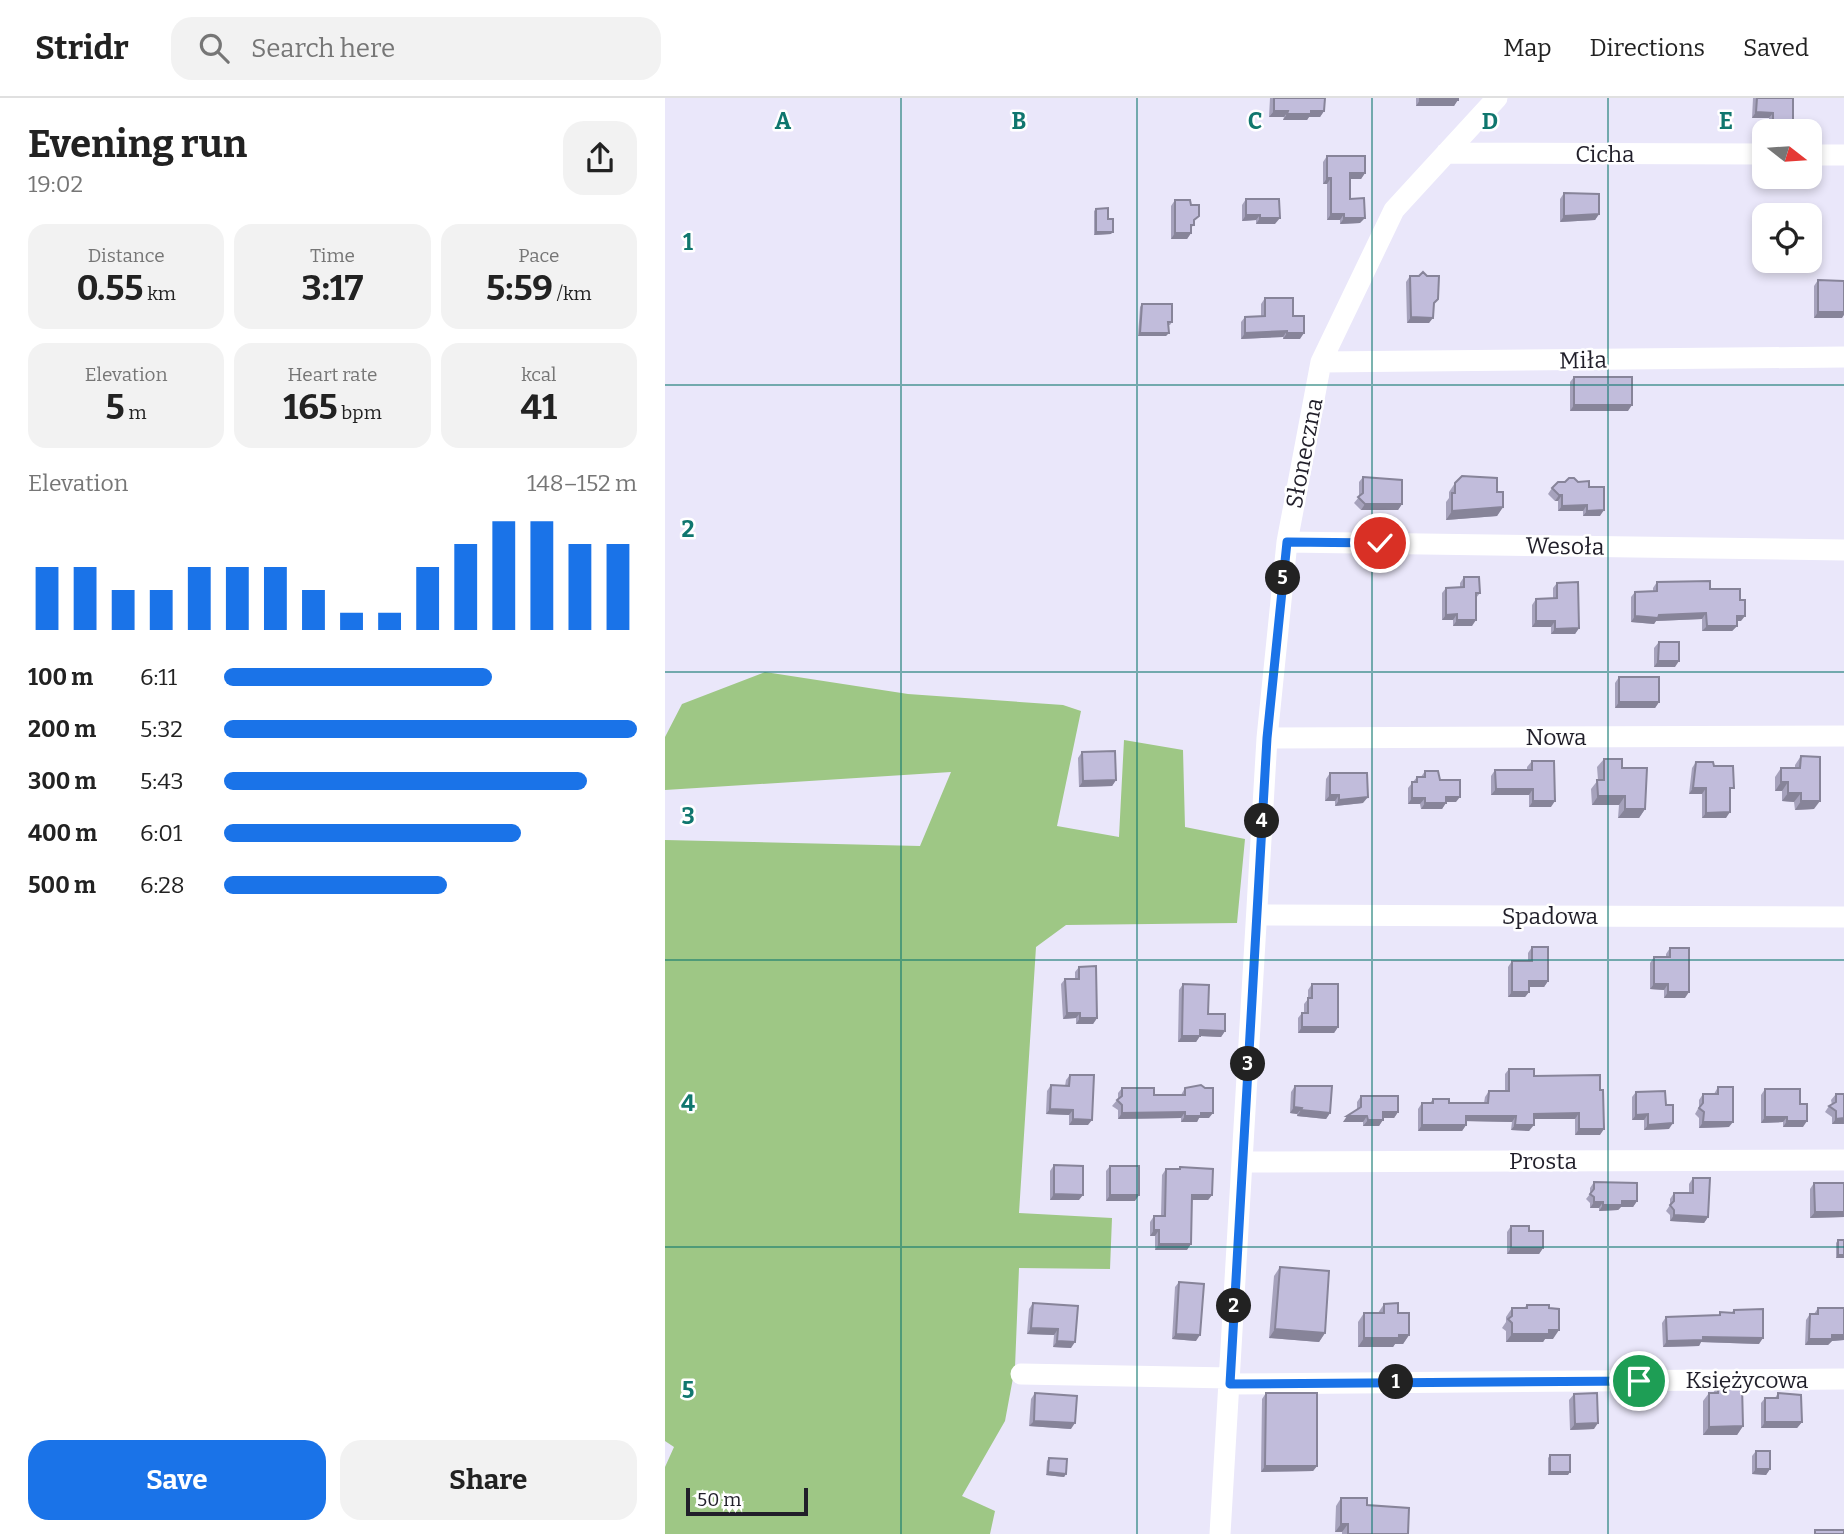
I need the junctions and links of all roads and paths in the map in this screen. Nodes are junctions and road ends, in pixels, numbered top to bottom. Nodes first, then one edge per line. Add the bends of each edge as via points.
1 (1497, 98) edge
2 (1446, 153) junction
3 (1752, 155) edge
4 (1822, 155) edge
5 (1844, 155) edge
6 (1844, 357) edge
7 (1321, 362) junction
8 (1287, 542) junction
9 (1844, 550) edge
10 (1844, 736) edge
11 (1267, 738) junction
12 (1257, 915) junction
13 (1844, 917) edge
14 (1844, 1160) edge
15 (1243, 1162) junction
16 (1021, 1374) dead end
17 (1844, 1379) edge
18 (1230, 1381) junction
19 (1220, 1534) edge

1 - 2 street, Słoneczna
2 - 3 street, Cicha
2 - 7 street, Słoneczna via 1394,210
4 - 5 street
6 - 7 street, Miła
7 - 8 street, Słoneczna
8 - 9 street, Wesoła
8 - 11 street, Słoneczna
10 - 11 street, Nowa
11 - 12 street, Słoneczna
12 - 13 street, Spadowa
12 - 15 street, Słoneczna
14 - 15 street, Prosta
15 - 18 street, Słoneczna
16 - 18 street, Księżycowa
17 - 18 street, Księżycowa
18 - 19 street, Słoneczna

